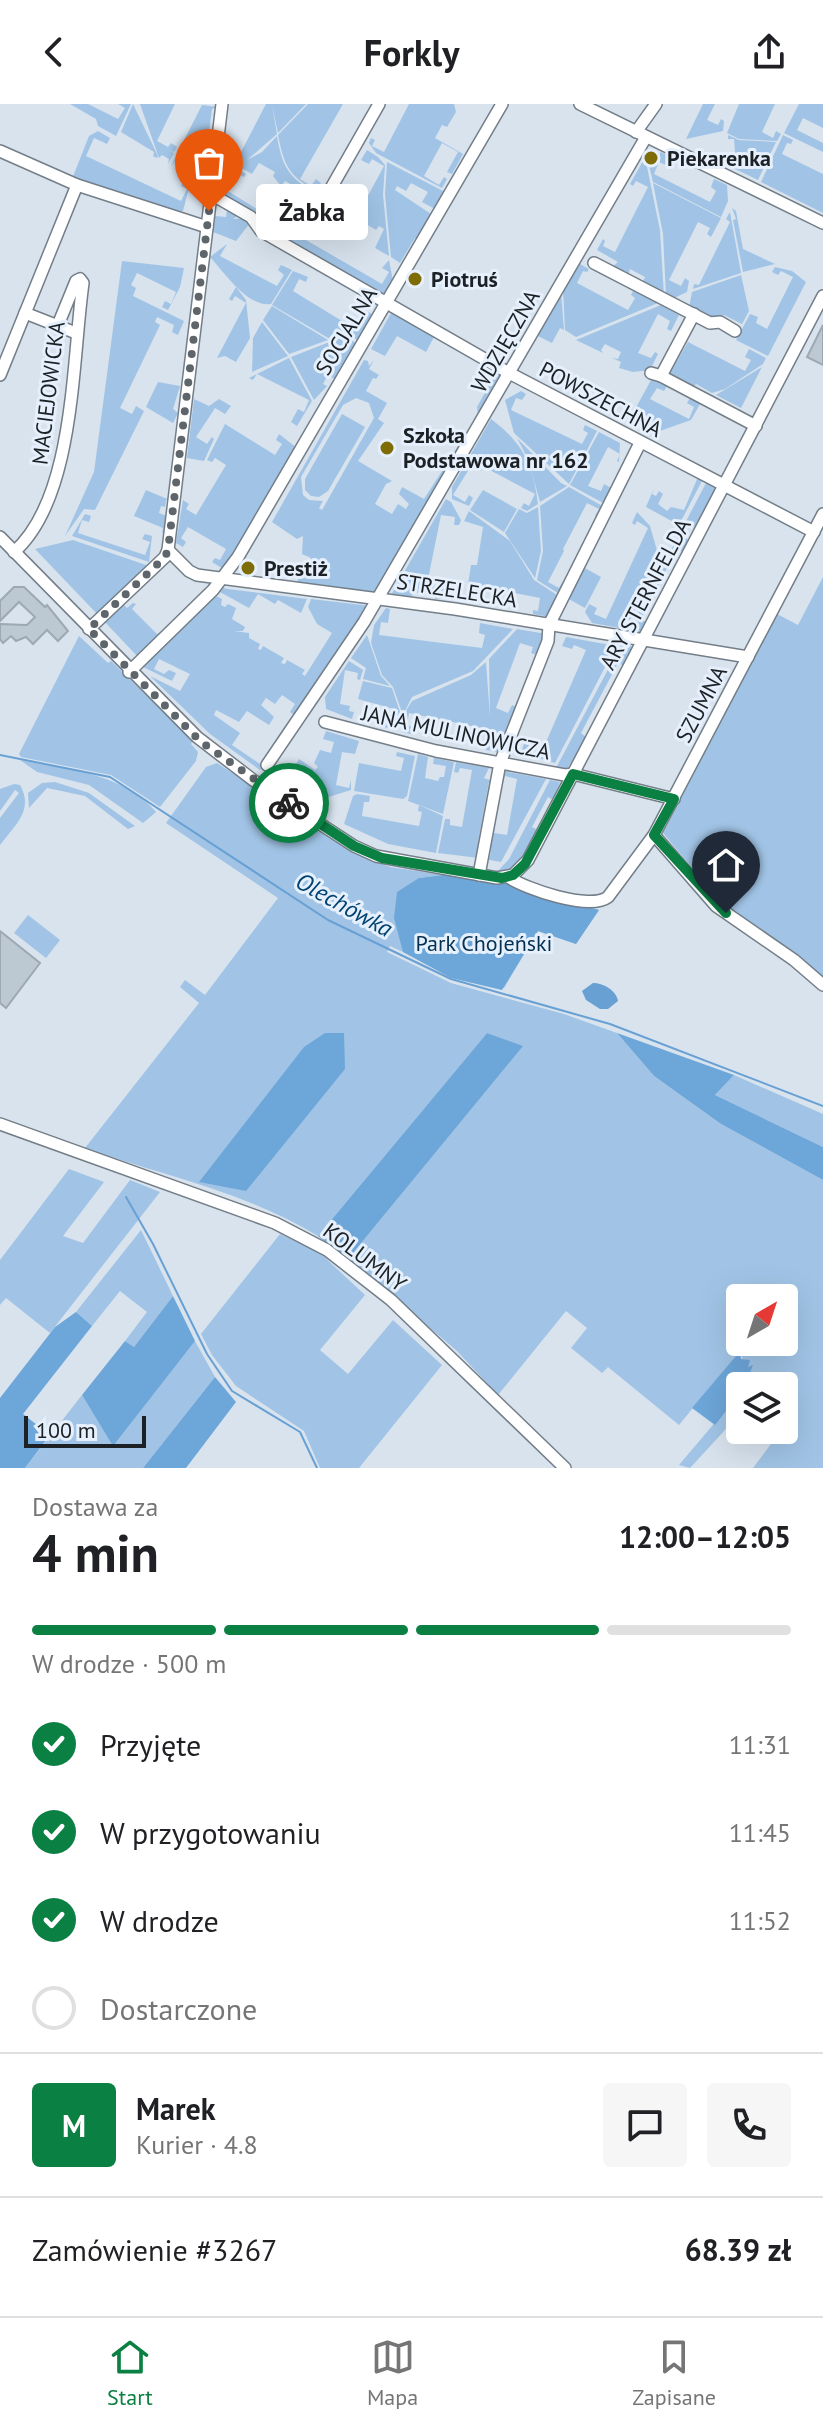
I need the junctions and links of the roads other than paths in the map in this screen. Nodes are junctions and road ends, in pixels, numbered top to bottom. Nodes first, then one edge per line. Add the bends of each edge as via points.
1 (222, 104) edge
2 (379, 104) edge
3 (502, 104) edge
4 (580, 104) edge
5 (656, 104) edge
6 (641, 134) junction
7 (0, 151) edge
8 (77, 185) junction
9 (211, 194) junction
10 (318, 211) dead end
11 (823, 223) edge
12 (207, 227) junction
13 (594, 263) dead end
14 (823, 296) edge
15 (386, 303) junction
16 (25, 313) junction
17 (694, 314) junction
18 (58, 325) junction
19 (735, 331) dead end
20 (76, 333) junction
21 (509, 373) junction
22 (0, 375) edge
23 (756, 426) junction
24 (640, 443) junction
25 (724, 485) junction
26 (823, 514) edge
27 (814, 532) junction
28 (0, 537) edge
29 (168, 550) junction
30 (14, 552) junction
31 (223, 578) junction
32 (378, 598) junction
33 (549, 625) junction
34 (89, 629) junction
35 (643, 640) junction
36 (748, 657) junction
37 (129, 672) junction
38 (325, 722) dead end
39 (500, 763) junction
40 (267, 765) dead end
41 (573, 774) junction
42 (674, 799) junction
43 (654, 835) junction
44 (479, 875) junction
45 (508, 877) junction
46 (823, 985) edge
47 (0, 1124) edge
48 (565, 1468) edge

1 - 9 street
2 - 10 street
3 - 15 street, SOCJALNA
4 - 6 street
5 - 6 street, WDZIĘCZNA
6 - 11 street
6 - 21 street, WDZIĘCZNA
7 - 8 street
8 - 12 street
8 - 16 street
9 - 12 street
9 - 15 street, POWSZECHNA via 251,217 261,231
12 - 29 street
13 - 17 street
14 - 23 street, ARY STERNFELDA
15 - 21 street, POWSZECHNA
15 - 31 street, SOCJALNA
16 - 18 street
16 - 22 street
17 - 19 street
17 - 23 street via 656,375
18 - 20 street
18 - 20 street, MACIEJOWICKA via 80,279
20 - 30 street, MACIEJOWICKA via 62,465 35,530
21 - 24 street, POWSZECHNA
21 - 32 street, WDZIĘCZNA
23 - 25 street, ARY STERNFELDA
24 - 25 street, POWSZECHNA
24 - 33 street
25 - 27 street, POWSZECHNA
25 - 35 street, ARY STERNFELDA
26 - 27 street, SZUMNA
27 - 36 street, SZUMNA
28 - 30 street
29 - 31 street, STRZELECKA via 193,574
29 - 34 street
30 - 34 street
31 - 32 street, STRZELECKA
31 - 37 street, SOCJALNA
32 - 33 street, STRZELECKA
32 - 40 street, WDZIĘCZNA
33 - 35 street, STRZELECKA
33 - 39 street via 548,641
34 - 37 street
35 - 36 street, STRZELECKA
35 - 41 street, ARY STERNFELDA
36 - 42 street, SZUMNA
37 - 44 street via 213,751 354,846 387,860
38 - 39 street, JANA MULINOWICZA
39 - 41 street, JANA MULINOWICZA
39 - 44 street
41 - 42 street, JANA MULINOWICZA
41 - 45 street, ARY STERNFELDA via 525,864
42 - 43 street, SZUMNA
43 - 45 street, SZUMNA via 600,902 530,890
43 - 46 street via 716,906
44 - 45 street
47 - 48 street, KOLUMNY via 275,1223 327,1250 391,1300

